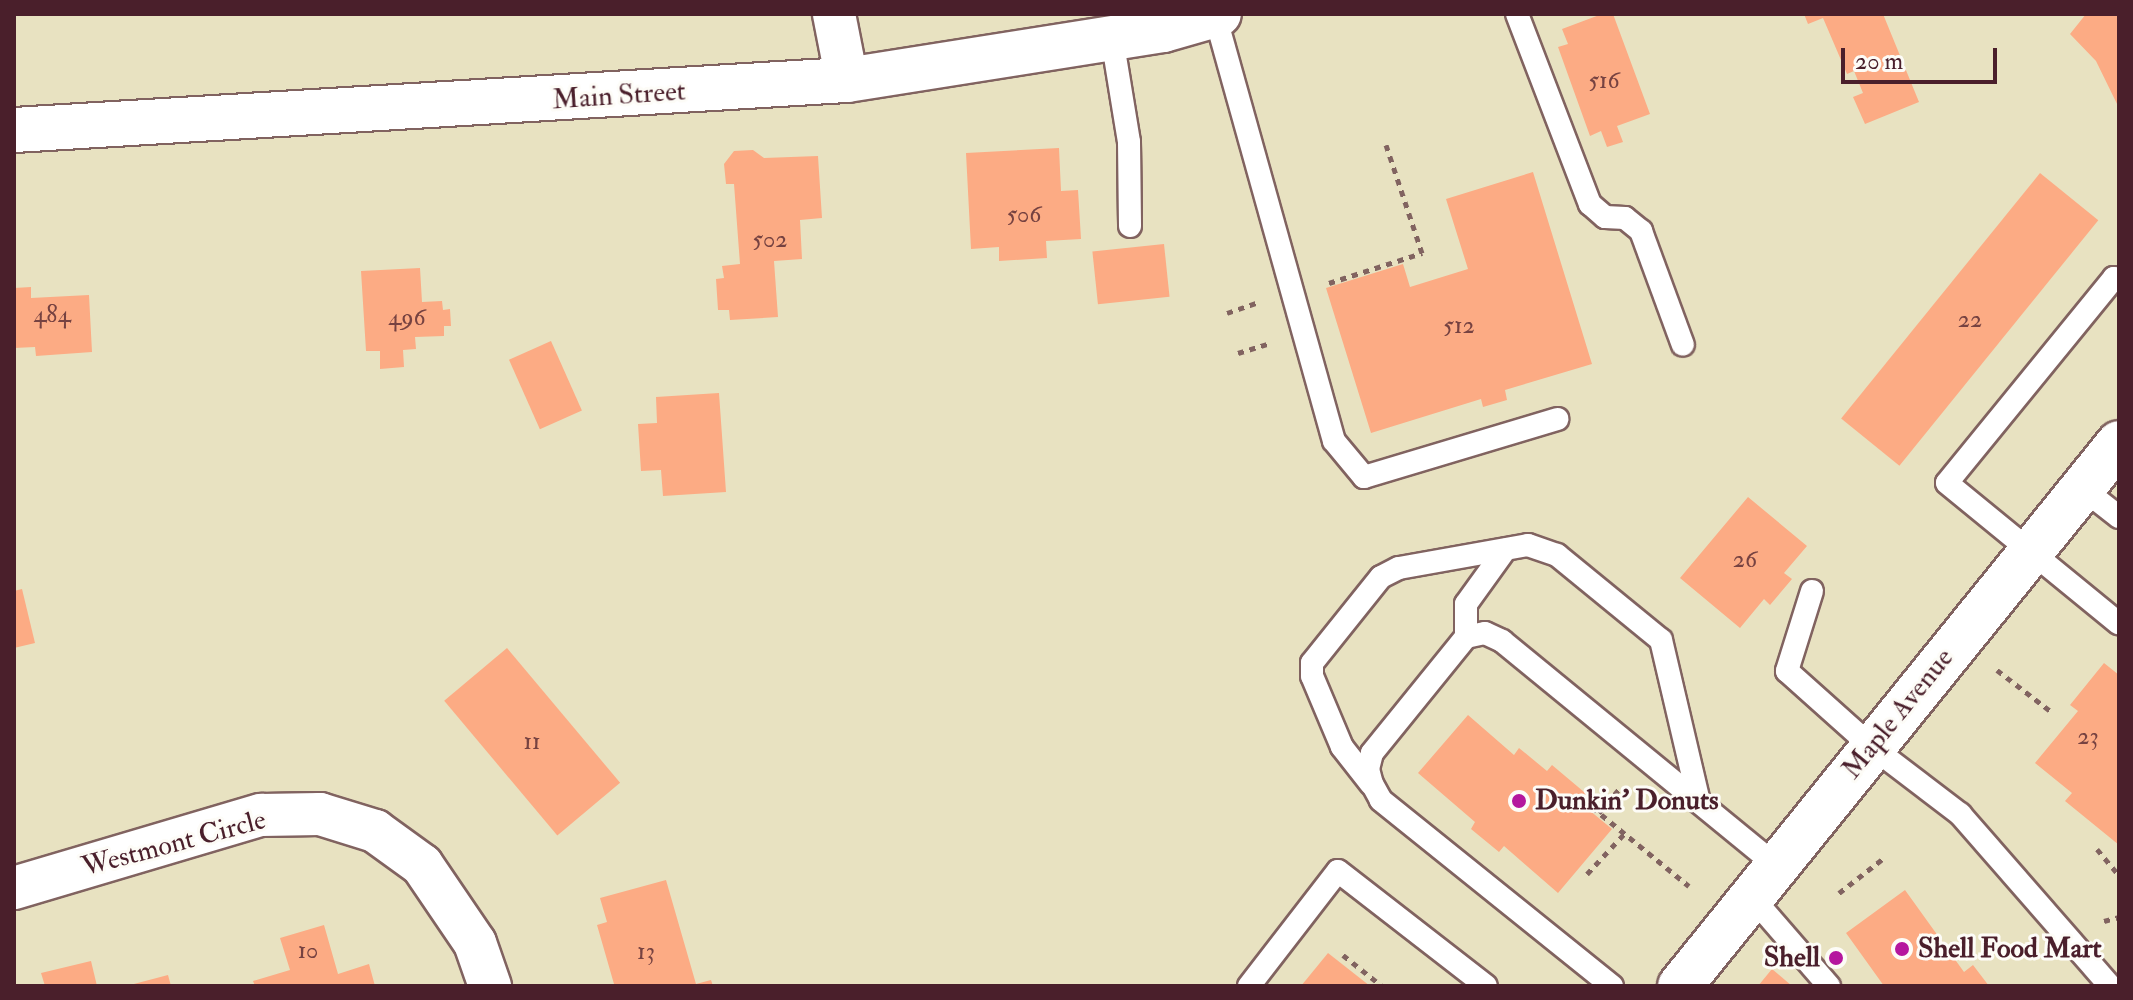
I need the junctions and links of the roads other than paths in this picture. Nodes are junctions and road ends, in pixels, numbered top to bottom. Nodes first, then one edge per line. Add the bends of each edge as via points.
1 (834, 14) edge
2 (1217, 14) edge
3 (1517, 14) edge
4 (1112, 38) junction
5 (847, 80) junction
6 (14, 130) edge
7 (1130, 226) dead end
8 (2119, 281) edge
9 (1683, 345) dead end
10 (1557, 419) dead end
11 (2119, 443) edge
12 (2082, 488) junction
13 (2119, 517) edge
14 (1505, 550) junction
15 (2028, 554) junction
16 (1812, 591) dead end
17 (2119, 624) edge
18 (1466, 637) junction
19 (1872, 747) junction
20 (1372, 784) junction
21 (1699, 802) junction
22 (1764, 881) junction
23 (14, 888) edge
24 (490, 986) edge
25 (1249, 986) edge
26 (1486, 986) edge
27 (1612, 986) edge
28 (1680, 986) edge
29 (1829, 986) edge
30 (2110, 986) edge

1 - 5 street
2 - 4 main road, Main Street
2 - 10 lane via 1334,441 1364,477
3 - 9 lane via 1590,204 1605,217 1625,218 1641,231
4 - 5 main road, Main Street
4 - 7 lane via 1129,142
5 - 6 main road, Main Street
8 - 15 lane via 2114,278 1947,483
11 - 12 main road, Maple Avenue
12 - 13 lane
12 - 15 main road, Maple Avenue
14 - 18 lane via 1466,604
14 - 20 lane via 1399,568 1381,577 1312,663 1312,676 1342,747
14 - 21 lane via 1528,545 1557,555 1661,640
15 - 17 lane
15 - 19 main road, Maple Avenue
16 - 19 lane via 1787,671
18 - 20 lane via 1372,753
18 - 21 lane via 1485,633 1502,641
19 - 22 main road, Maple Avenue
19 - 30 lane via 1960,814
20 - 27 lane via 1381,800
21 - 22 lane
22 - 28 main road, Maple Avenue
22 - 29 lane
23 - 24 street, Westmont Circle via 261,815 320,814 375,831 422,865 475,943
25 - 26 lane via 1338,871

